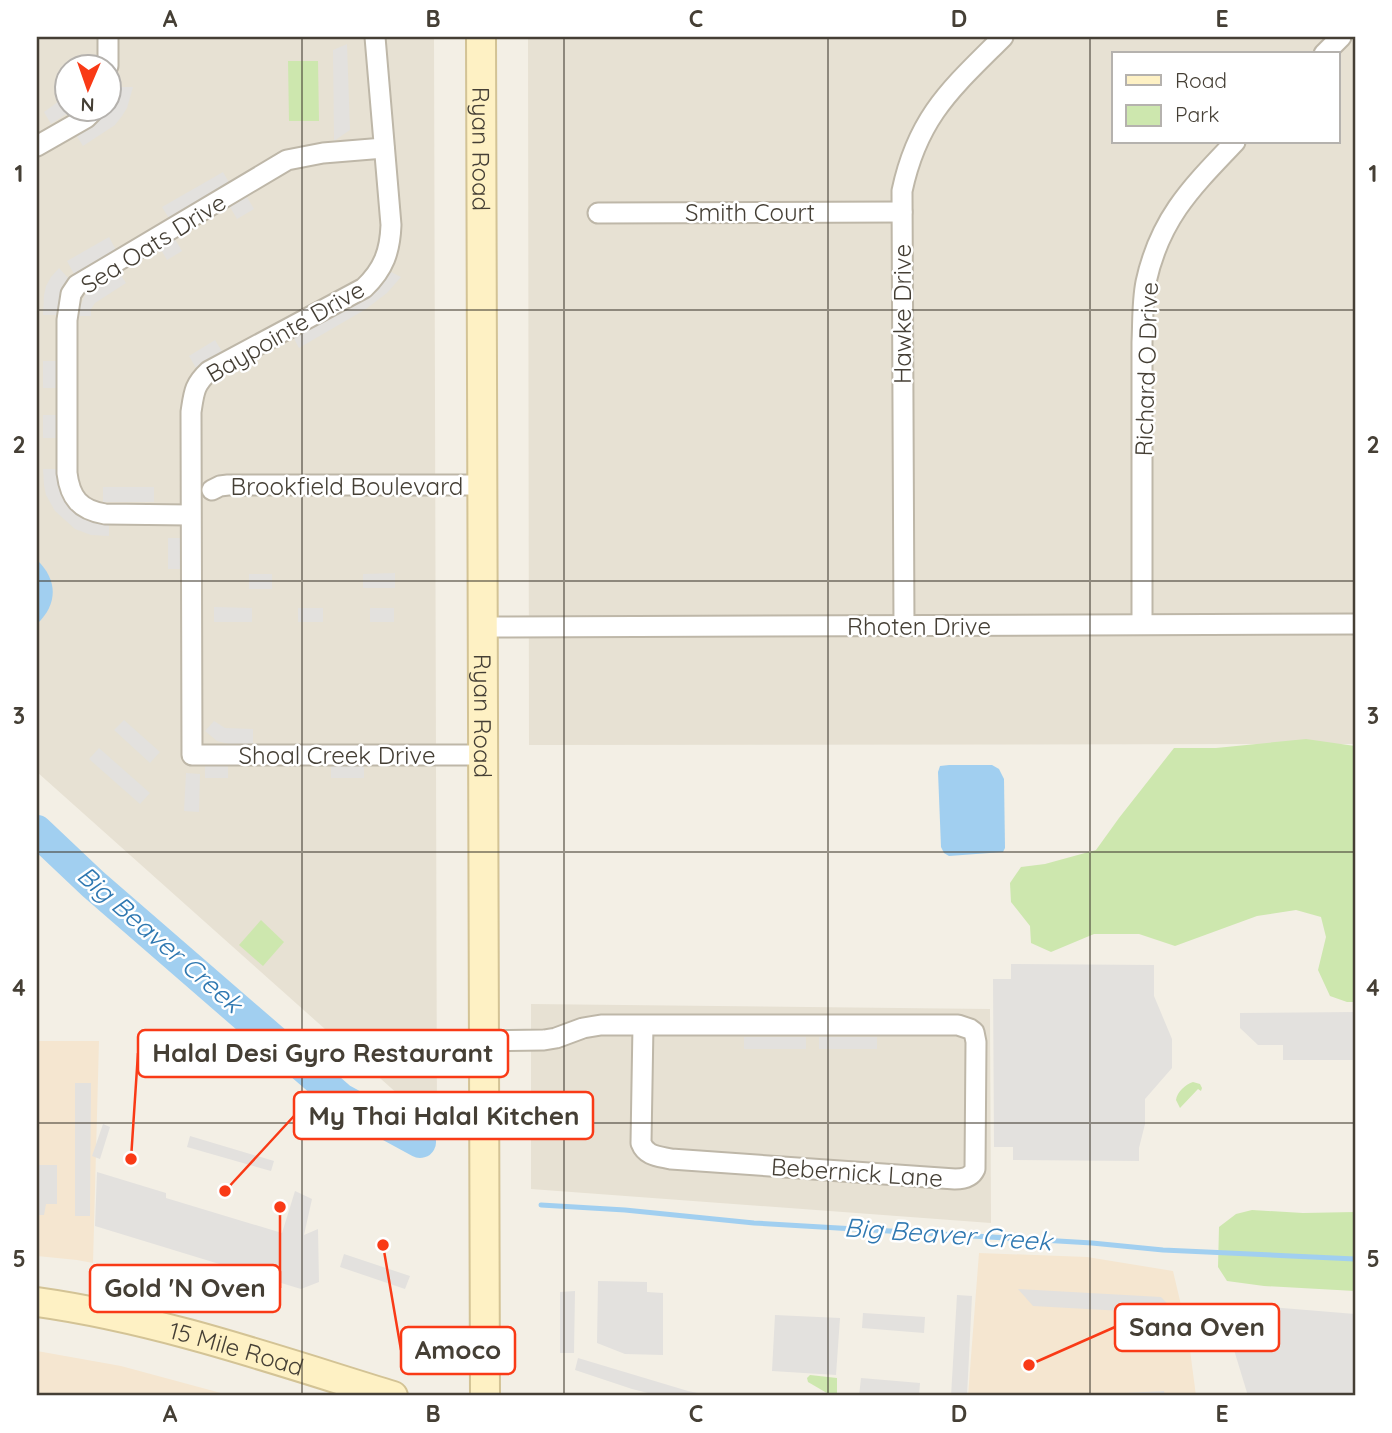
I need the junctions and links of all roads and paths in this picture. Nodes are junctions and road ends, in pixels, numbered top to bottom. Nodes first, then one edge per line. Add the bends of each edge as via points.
1 (375, 37) edge
2 (481, 37) edge
3 (1003, 37) edge
4 (1341, 37) edge
5 (1326, 52) edge
6 (79, 122) edge
7 (1234, 144) edge
8 (37, 146) edge
9 (384, 149) junction
10 (902, 212) junction
11 (598, 213) dead end
12 (482, 485) junction
13 (212, 490) dead end
14 (190, 514) junction
15 (1142, 624) junction
16 (1355, 624) edge
17 (904, 626) junction
18 (483, 627) junction
19 (192, 755) joint
20 (483, 755) junction
21 (643, 1025) junction
22 (484, 1041) junction
23 (37, 1302) edge
24 (393, 1396) edge
25 (485, 1396) edge

1 - 9 street, Baypointe Drive
2 - 12 main road, Ryan Road
3 - 10 street, Hawke Drive via 959,80 928,121 905,176
4 - 5 street
6 - 8 street
7 - 15 street, Richard O Drive via 1173,213 1146,282
9 - 14 street, Baypointe Drive via 391,245 374,278 364,288 198,381 191,412
9 - 14 street, Sea Oats Drive via 287,160 77,285 71,294 66,473 74,498 93,513
10 - 11 street, Smith Court
10 - 17 street, Hawke Drive
12 - 13 street, Brookfield Boulevard via 228,485
12 - 18 main road, Ryan Road
14 - 19 street, Baypointe Drive
15 - 16 street, Rhoten Drive
15 - 17 street, Rhoten Drive
17 - 18 street, Rhoten Drive
18 - 20 main road, Ryan Road
19 - 20 street, Shoal Creek Drive
20 - 22 main road, Ryan Road
21 - 21 street, Bebernick Lane via 964,1026 974,1032 976,1042 975,1169 960,1179 652,1155 641,1143
21 - 22 street, Bebernick Lane via 591,1026 544,1040
22 - 25 main road, Ryan Road
23 - 24 main road, 15 Mile Road via 195,1336

